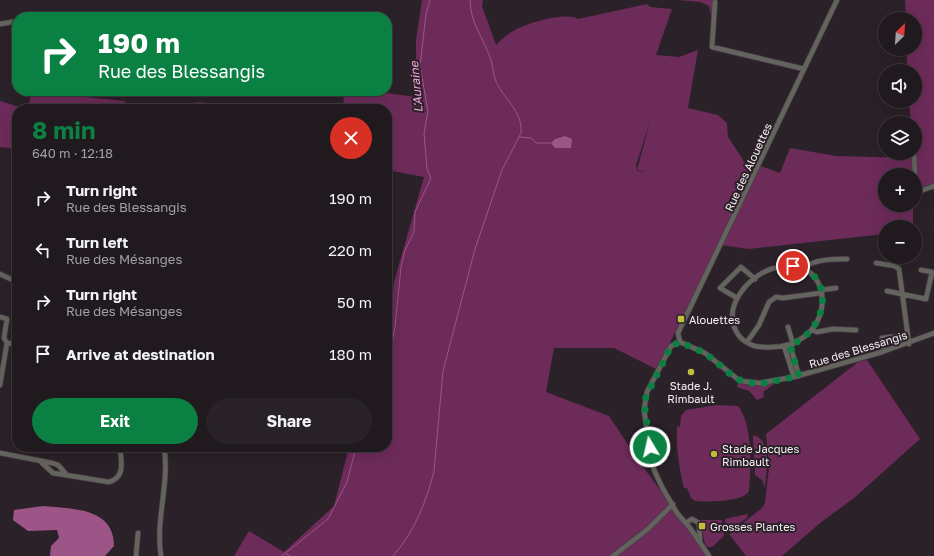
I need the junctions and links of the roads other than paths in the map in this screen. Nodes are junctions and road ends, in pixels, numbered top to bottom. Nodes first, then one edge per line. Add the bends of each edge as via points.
1 (837, 0) edge
2 (715, 2) dead end
3 (12, 22) edge
4 (0, 24) edge
5 (804, 69) junction
6 (934, 186) edge
7 (922, 190) edge
8 (847, 259) dead end
9 (876, 263) dead end
10 (804, 268) junction
11 (921, 270) dead end
12 (0, 274) edge
13 (755, 279) junction
14 (12, 280) edge
15 (836, 288) dead end
16 (928, 289) junction
17 (934, 290) edge
18 (821, 291) junction
19 (887, 291) dead end
20 (902, 295) junction
21 (737, 298) junction
22 (0, 317) edge
23 (788, 327) dead end
24 (812, 330) junction
25 (856, 330) dead end
26 (934, 333) edge
27 (908, 336) junction
28 (680, 342) junction
29 (746, 342) junction
30 (7, 343) junction
31 (12, 344) edge
32 (791, 344) junction
33 (909, 344) junction
34 (784, 346) junction
35 (884, 351) junction
36 (796, 376) junction
37 (0, 385) edge
38 (120, 452) edge
39 (164, 452) edge
40 (0, 453) edge
41 (41, 462) junction
42 (66, 474) junction
43 (673, 504) junction
44 (686, 523) junction
45 (138, 533) dead end
46 (700, 542) junction
47 (136, 556) edge
48 (161, 556) edge
49 (613, 556) edge
50 (710, 556) edge

1 - 5 street, Rue des Alouettes
2 - 5 street via 712,47
3 - 4 street
5 - 28 street, Rue des Alouettes via 678,333
6 - 7 street
8 - 10 street via 815,262
9 - 20 street via 896,266 899,269
10 - 13 street via 793,266 770,269
10 - 18 street via 818,281
11 - 16 street via 932,272
12 - 14 street
13 - 21 street
13 - 21 street via 741,267 720,288
15 - 18 street
16 - 17 street
16 - 20 street via 926,299
18 - 24 street via 822,310
18 - 29 street via 771,299 759,325
19 - 20 street
20 - 27 street
21 - 29 street via 733,309 733,324
22 - 30 street via 8,319 4,338
23 - 32 street
24 - 25 street
24 - 32 street
26 - 33 street, Rue des Blessangis
27 - 33 street
27 - 35 street via 882,338
28 - 36 street, Rue des Blessangis via 705,353 744,382 760,384
28 - 43 street via 671,346 644,401 654,470
29 - 34 street via 760,347
30 - 31 street
30 - 37 street
32 - 34 street
32 - 36 street
33 - 35 street, Rue des Blessangis
34 - 36 street
35 - 36 street, Rue des Blessangis
38 - 42 street via 122,471 115,480 108,482
39 - 48 street via 159,543
40 - 41 street
41 - 42 street via 49,471
41 - 42 street via 58,465
43 - 44 street
43 - 49 street via 648,529
44 - 46 street
44 - 46 street via 692,519 699,523
45 - 47 street
46 - 50 street

